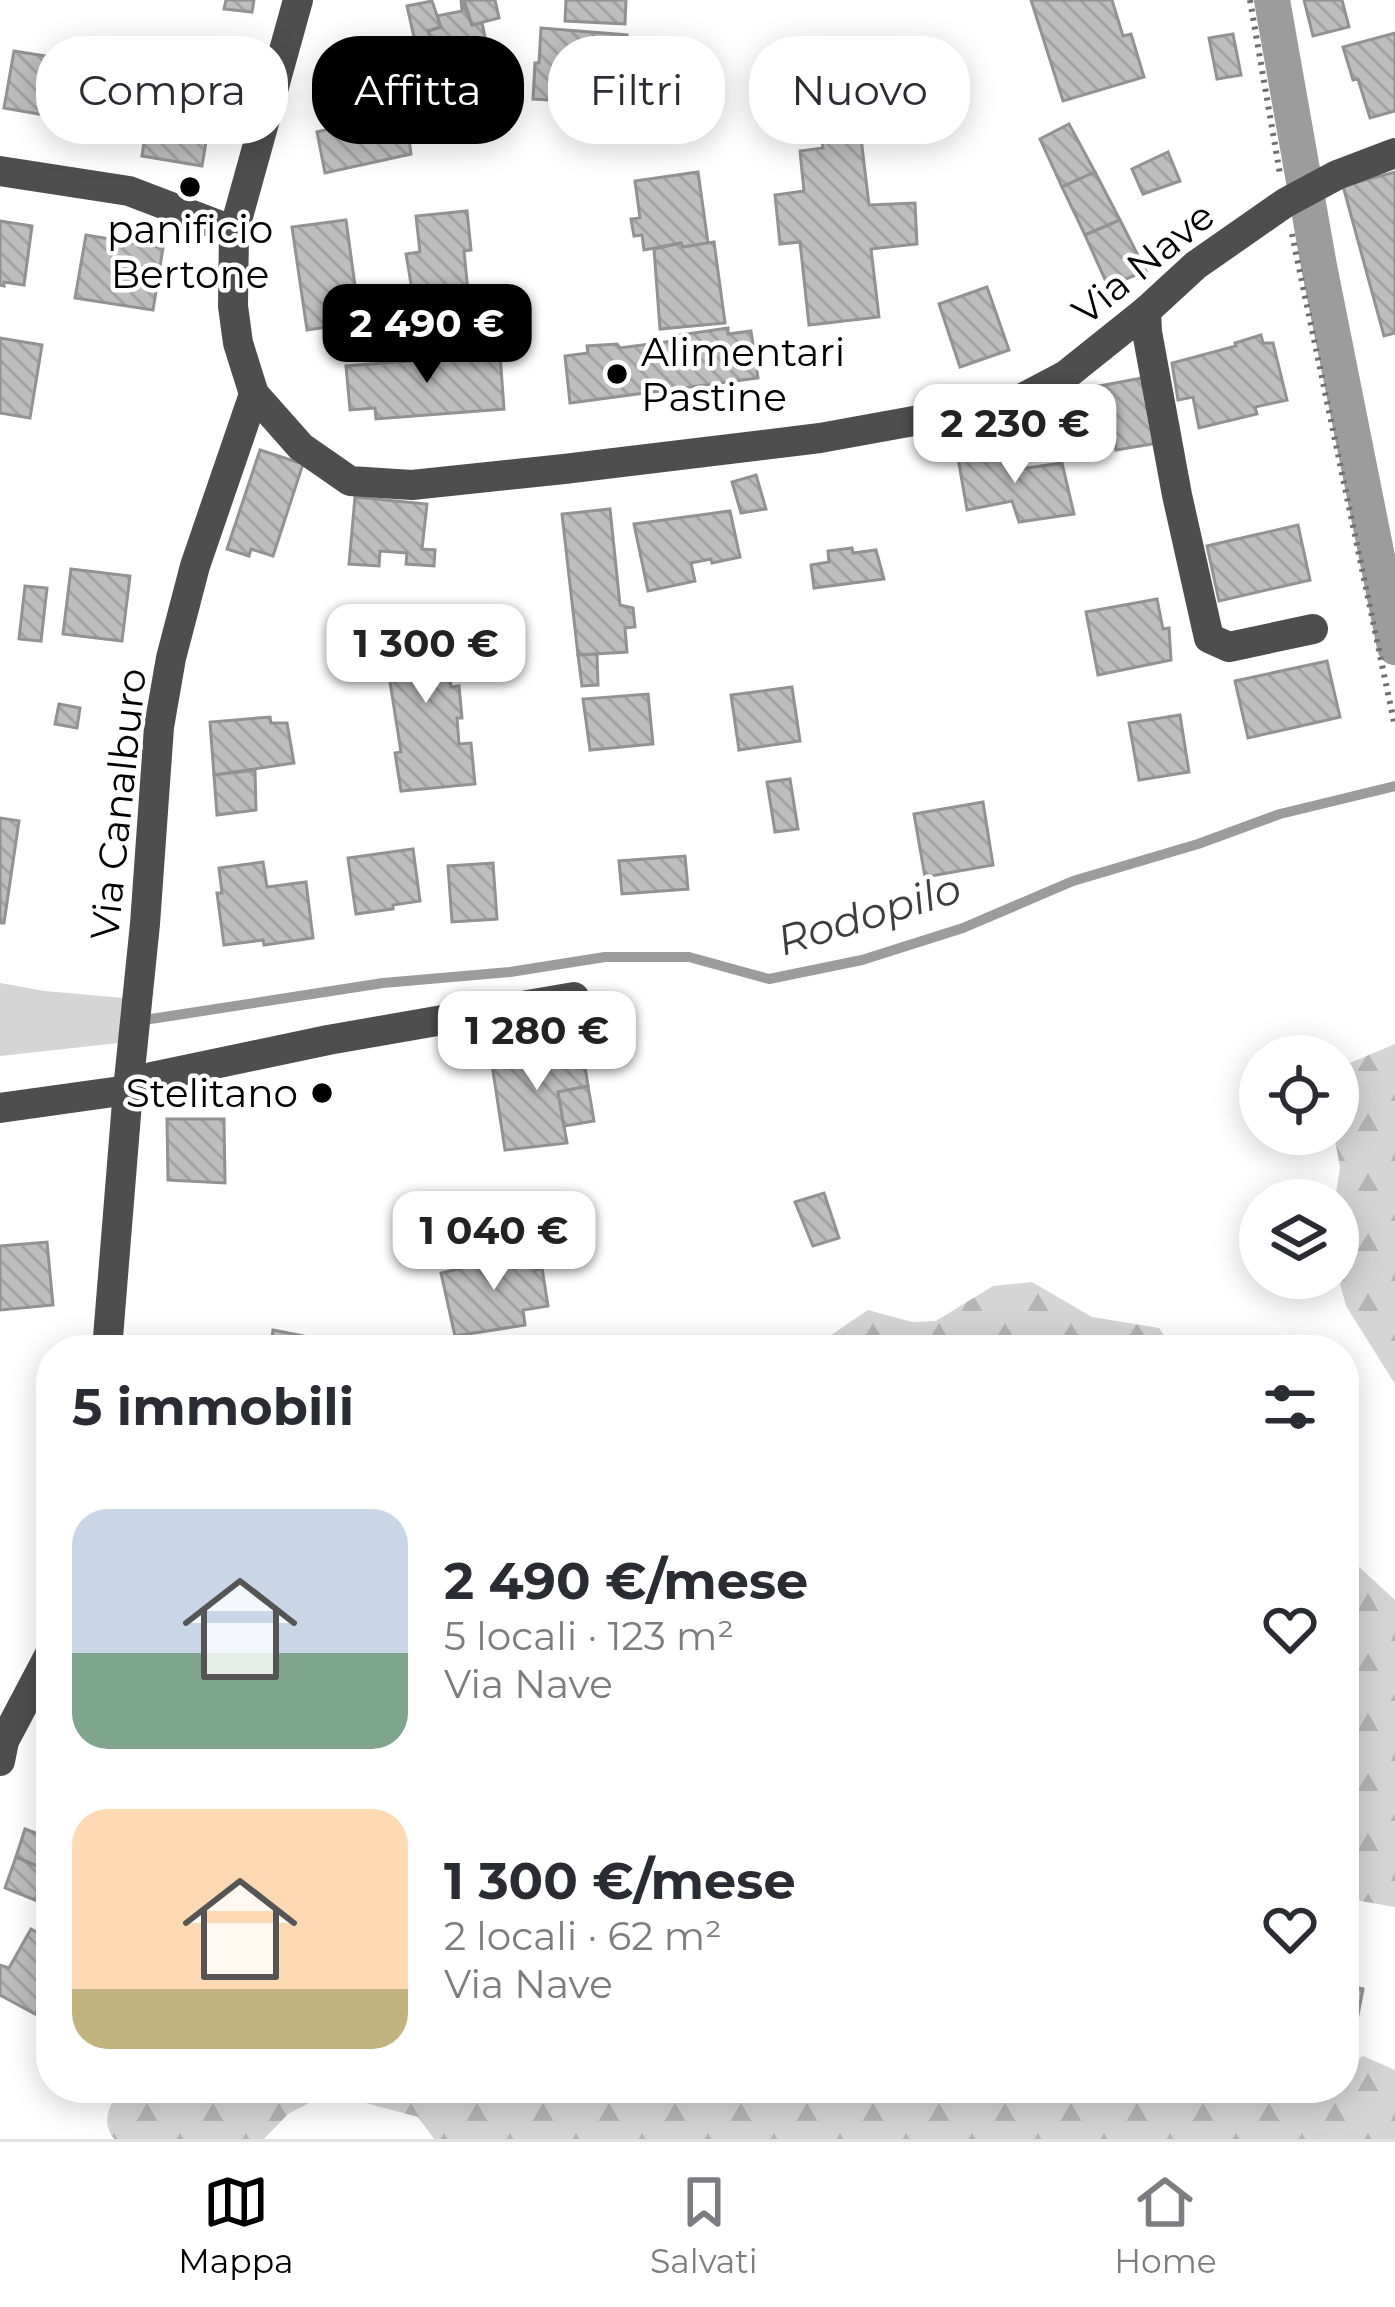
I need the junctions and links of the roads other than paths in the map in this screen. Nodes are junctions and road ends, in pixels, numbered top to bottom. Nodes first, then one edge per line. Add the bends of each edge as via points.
1 (298, 0) edge
2 (1395, 154) edge
3 (0, 171) edge
4 (234, 231) junction
5 (1145, 311) junction
6 (254, 394) junction
7 (1313, 628) dead end
8 (574, 997) dead end
9 (128, 1090) junction
10 (0, 1108) edge
11 (108, 1335) edge
12 (36, 1680) edge
13 (0, 1761) edge

1 - 4 street
2 - 5 street, Via Nave via 1285,203
3 - 4 street via 129,191
4 - 6 street via 233,306
5 - 6 street, Via Nave via 1066,375 1013,403 820,438 412,485 350,481 301,447
5 - 7 street via 1208,638 1229,647
6 - 9 street, Via Canalburo via 171,658
8 - 9 street via 328,1040
9 - 10 street
9 - 11 street, Via Canalburo
12 - 13 street

